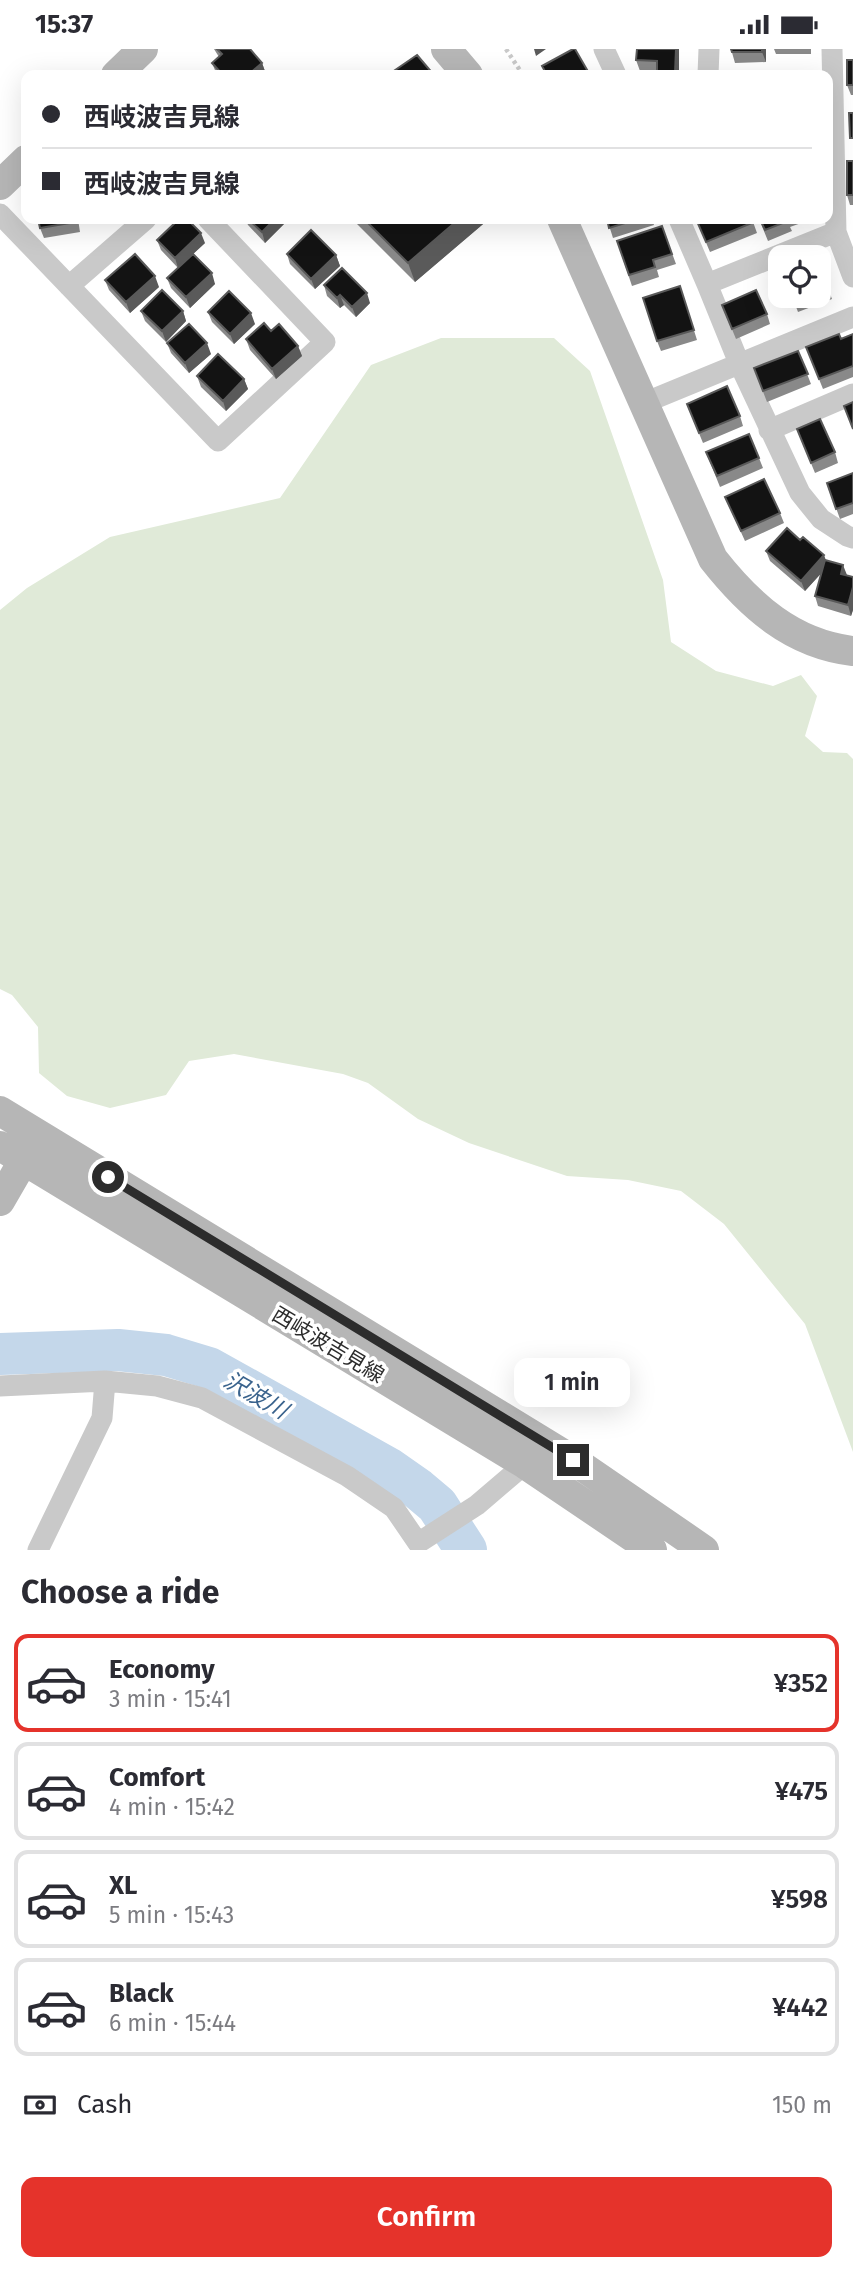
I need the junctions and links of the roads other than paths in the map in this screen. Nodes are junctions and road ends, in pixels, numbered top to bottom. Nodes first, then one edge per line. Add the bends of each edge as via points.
1 (144, 49) edge
2 (446, 49) edge
3 (604, 49) edge
4 (709, 49) edge
5 (832, 49) edge
6 (121, 70) edge
7 (464, 70) edge
8 (614, 70) edge
9 (708, 70) edge
10 (832, 70) edge
11 (833, 95) edge
12 (21, 165) edge
13 (0, 185) edge
14 (0, 214) edge
15 (140, 224) edge
16 (213, 224) edge
17 (564, 224) edge
18 (681, 224) edge
19 (836, 232) junction
20 (853, 277) edge
21 (707, 284) junction
22 (69, 286) junction
23 (853, 317) edge
24 (738, 363) junction
25 (853, 394) edge
26 (644, 403) junction
27 (769, 430) junction
28 (853, 538) edge
29 (853, 651) edge
30 (0, 1111) edge
31 (21, 1147) edge
32 (0, 1201) edge
33 (105, 1381) junction
34 (0, 1386) edge
35 (525, 1464) junction
36 (38, 1550) edge
37 (652, 1550) edge
38 (704, 1550) edge

1 - 6 main road
2 - 7 main road
3 - 8 street
4 - 9 street
5 - 10 street
11 - 19 street
12 - 13 main road
14 - 22 street
15 - 22 street
16 - 22 street via 325,342 218,441
17 - 26 main road
18 - 21 street
19 - 20 street
19 - 21 street
21 - 24 street
23 - 24 street
24 - 26 street
24 - 27 street
25 - 27 street
26 - 29 main road via 713,559 738,591 805,639
27 - 28 street via 800,493 821,519
30 - 31 main road, 西岐波吉見線
31 - 32 main road
31 - 35 main road, 西岐波吉見線
31 - 38 main road, 西岐波吉見線 via 573,1460
33 - 34 street
33 - 35 street via 157,1386 202,1398 347,1476 394,1508 418,1543 477,1506
33 - 36 street via 102,1417
35 - 37 main road, 西岐波吉見線

